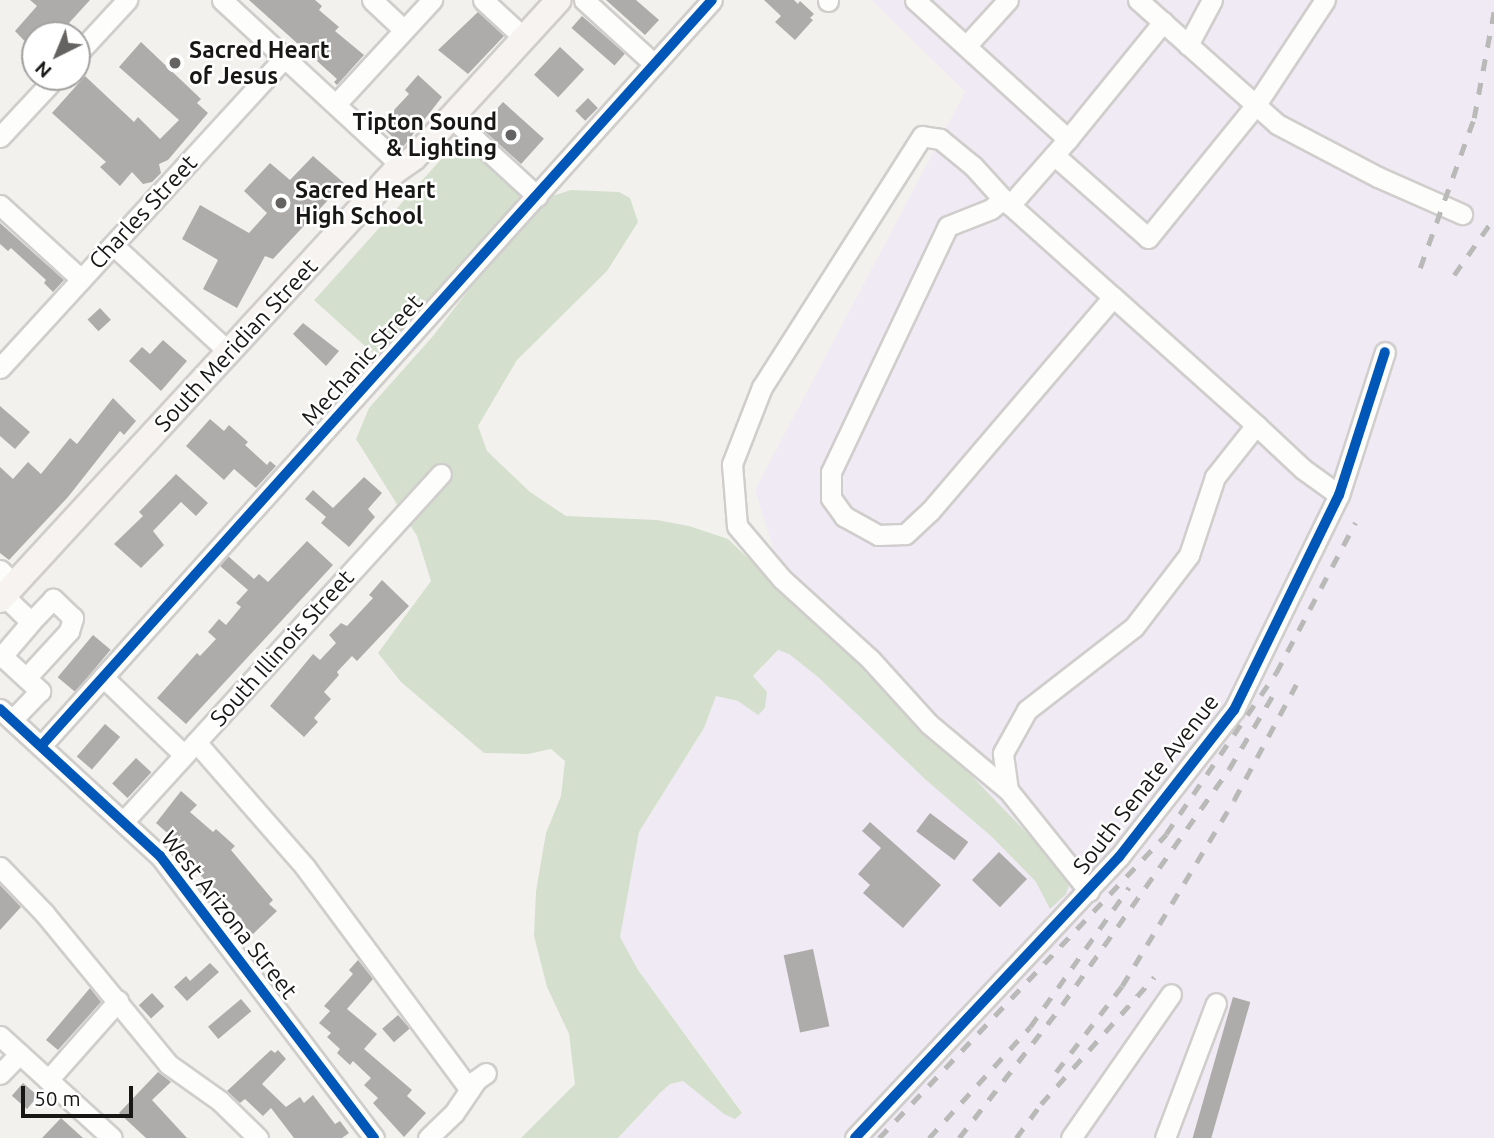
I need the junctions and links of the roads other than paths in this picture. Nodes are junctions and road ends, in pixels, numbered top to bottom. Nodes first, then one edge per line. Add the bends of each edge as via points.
1 (127, 0) edge
2 (222, 0) edge
3 (372, 0) edge
4 (432, 0) edge
5 (483, 0) edge
6 (559, 0) edge
7 (584, 0) edge
8 (712, 0) edge
9 (915, 0) edge
10 (1008, 0) edge
11 (1138, 0) edge
12 (1212, 0) edge
13 (1325, 0) edge
14 (1163, 22) junction
15 (403, 29) junction
16 (524, 38) junction
17 (91, 39) edge
18 (1188, 45) junction
19 (966, 46) junction
20 (285, 57) junction
21 (654, 64) junction
22 (42, 91) edge
23 (335, 104) junction
24 (1255, 106) junction
25 (451, 117) junction
26 (0, 137) edge
27 (1068, 139) junction
28 (1054, 155) junction
29 (402, 166) junction
30 (537, 196) junction
31 (1007, 202) junction
32 (0, 205) edge
33 (1462, 214) dead end
34 (113, 245) junction
35 (81, 279) junction
36 (1113, 297) junction
37 (229, 352) junction
38 (1385, 352) dead end
39 (0, 368) edge
40 (1255, 425) junction
41 (440, 474) dead end
42 (1339, 495) junction
43 (5, 587) edge
44 (32, 622) junction
45 (103, 677) junction
46 (26, 678) junction
47 (6, 714) edge
48 (41, 746) junction
49 (190, 748) junction
50 (1008, 790) junction
51 (124, 821) junction
52 (0, 867) edge
53 (1089, 891) junction
54 (1171, 994) dead end
55 (118, 1001) junction
56 (1216, 1003) dead end
57 (0, 1036) edge
58 (19, 1054) junction
59 (486, 1073) dead end
60 (0, 1074) edge
61 (48, 1080) junction
62 (470, 1090) junction
63 (112, 1138) edge
64 (258, 1138) edge
65 (374, 1138) edge
66 (428, 1138) edge
67 (855, 1138) edge
68 (1071, 1138) edge
69 (1165, 1138) edge

1 - 17 street
2 - 20 street
3 - 15 street
4 - 15 street
5 - 16 street
6 - 16 main road, South Meridian Street
7 - 21 street
8 - 21 street, Mechanic Street
9 - 19 street
10 - 19 street
11 - 14 street
12 - 18 street
13 - 24 street
14 - 18 street
14 - 27 street
15 - 23 street
16 - 25 main road, South Meridian Street
18 - 24 street
19 - 27 street
20 - 23 street
20 - 34 street, Charles Street
21 - 30 street, Mechanic Street
22 - 26 street
23 - 29 street
24 - 28 street via 1148,238
24 - 33 street via 1277,124 1378,177
25 - 29 main road, South Meridian Street
25 - 30 street
27 - 28 street
28 - 31 street
29 - 37 main road, South Meridian Street
30 - 45 street, Mechanic Street
31 - 36 street
31 - 36 street via 948,226 831,472 831,498 844,516 878,535 905,534 930,511
31 - 50 street via 940,139 922,136 762,387 732,464 737,526 782,579 870,659 929,724
32 - 35 street
34 - 35 street, Charles Street
34 - 37 street
35 - 39 street, Charles Street
36 - 40 street
37 - 43 main road, South Meridian Street
38 - 42 street, South Senate Avenue
40 - 42 street
40 - 50 street via 1215,477 1189,555 1134,627 1027,710 1003,752
41 - 49 street, South Illinois Street
42 - 53 street, South Senate Avenue via 1234,710
43 - 44 street
44 - 46 street via 2,656
44 - 46 street via 53,599 73,618 69,631
45 - 48 street, Mechanic Street
45 - 49 street
46 - 47 street via 40,691
47 - 48 street, West Arizona Street
48 - 51 street, West Arizona Street
49 - 51 street, South Illinois Street
49 - 62 street via 305,867
50 - 53 street
51 - 65 street, West Arizona Street via 160,856
52 - 55 street
53 - 67 street, South Senate Avenue
54 - 68 street
55 - 61 street
55 - 64 street via 168,1064 220,1101
56 - 69 street
57 - 58 street
58 - 60 street
58 - 61 street
59 - 62 street
61 - 63 street
62 - 66 street

